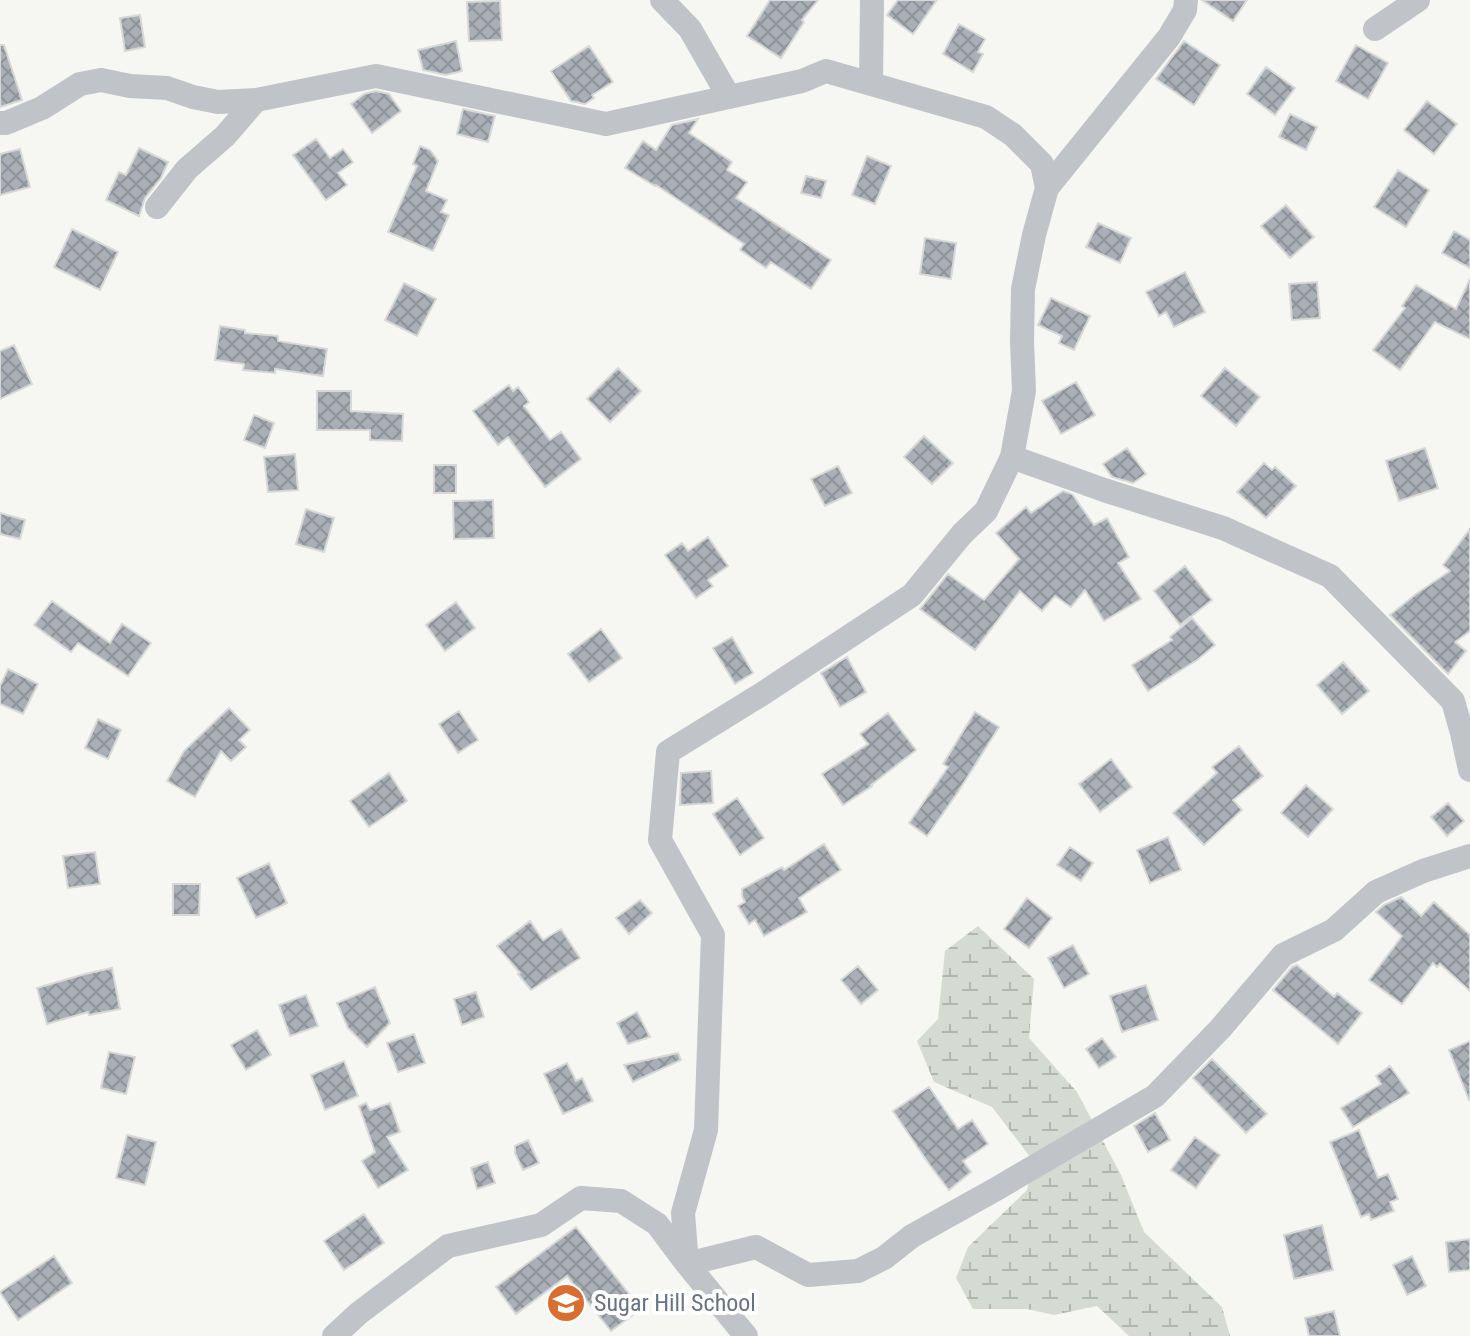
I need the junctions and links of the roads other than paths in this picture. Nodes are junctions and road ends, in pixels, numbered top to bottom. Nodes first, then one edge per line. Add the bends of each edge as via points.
1 (662, 0) edge
2 (872, 0) edge
3 (1186, 0) edge
4 (1418, 0) edge
5 (1375, 29) dead end
6 (871, 83) junction
7 (729, 97) junction
8 (256, 100) junction
9 (0, 123) edge
10 (1047, 188) junction
11 (157, 207) dead end
12 (1012, 457) junction
13 (1470, 770) edge
14 (1470, 856) edge
15 (687, 1264) junction
16 (334, 1336) edge
17 (746, 1336) edge

1 - 7 street via 690,29
2 - 6 street
3 - 10 street via 1169,37
4 - 5 street
6 - 7 street via 826,71
6 - 10 street via 986,117 1042,164
7 - 8 street via 606,124 376,76
8 - 9 street via 218,102 167,88 101,80 80,84 42,108
8 - 11 street
10 - 12 street via 1023,289 1024,391
12 - 13 street via 1223,528 1330,576 1453,701
12 - 15 street via 986,511 912,595 668,752 660,840 713,935 706,1130 683,1213
14 - 15 street via 1376,892 1334,930 1283,955 1155,1096 912,1236 884,1258 858,1271 808,1275 756,1247
15 - 16 street via 657,1224 621,1201 581,1198 541,1225 448,1246
15 - 17 street

